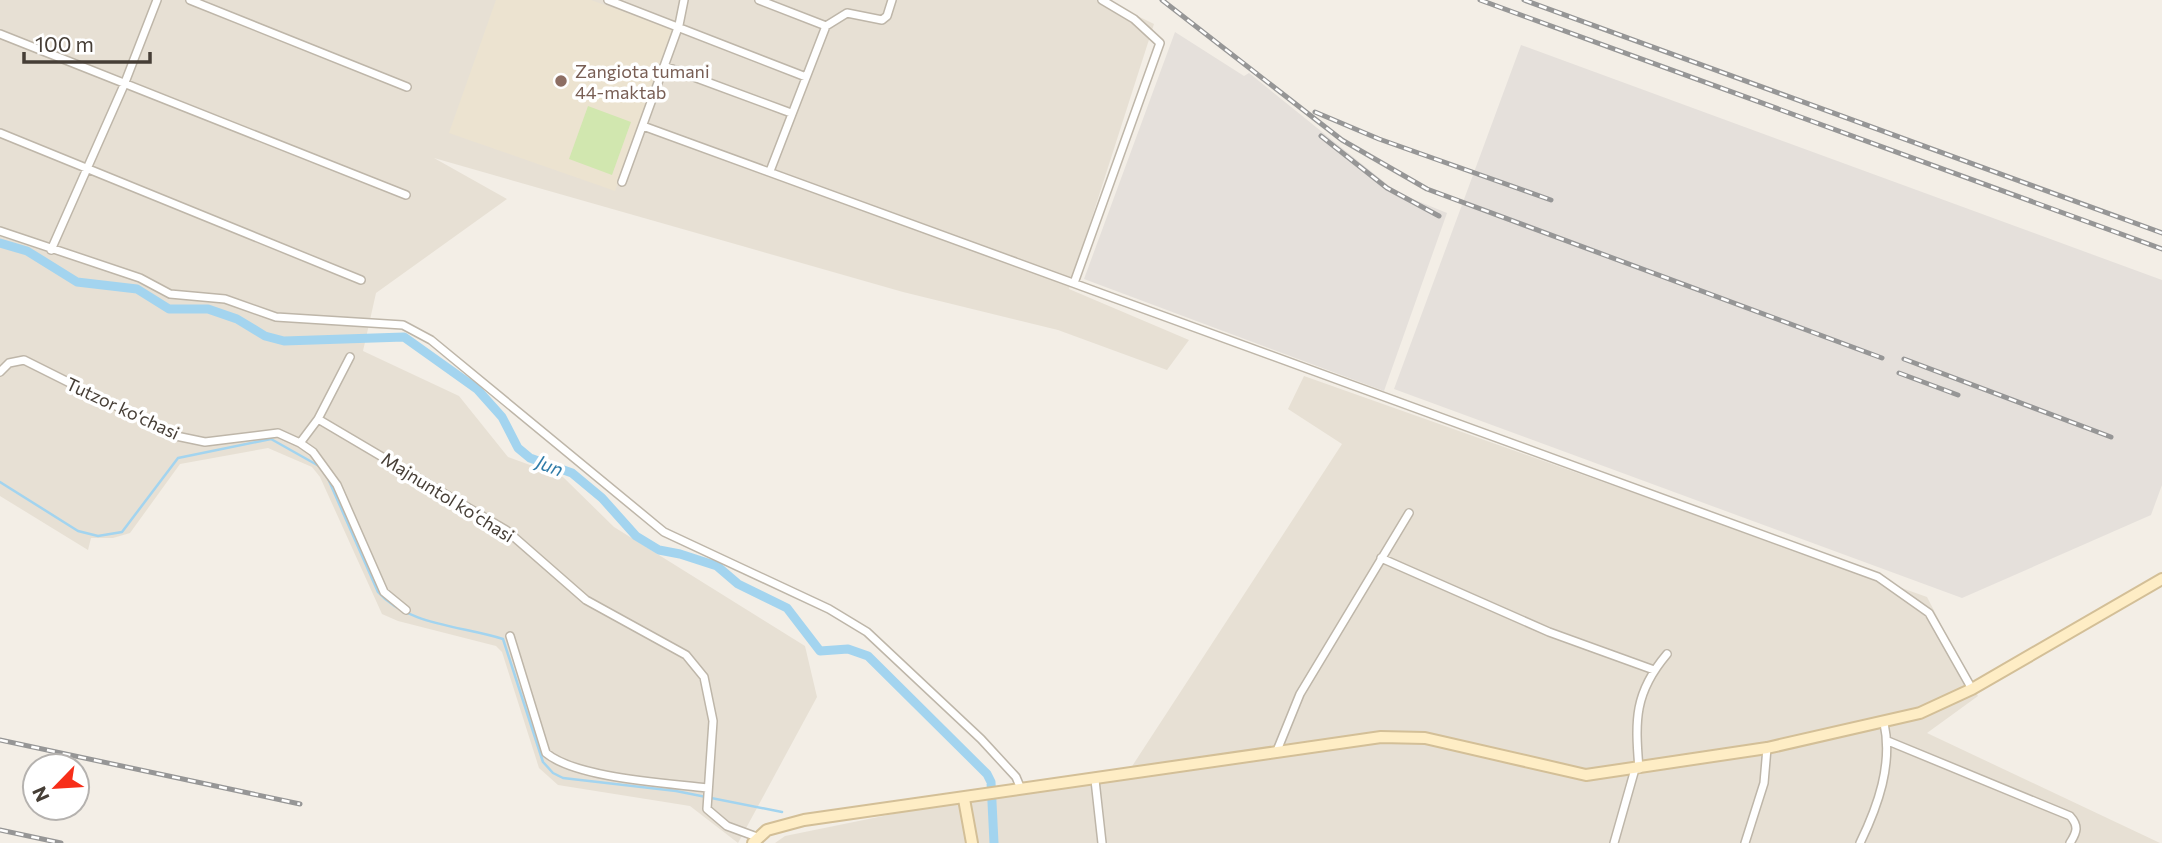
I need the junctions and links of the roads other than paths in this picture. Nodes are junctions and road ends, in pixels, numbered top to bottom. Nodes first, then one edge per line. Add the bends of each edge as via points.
1 (157, 0) edge
2 (190, 0) edge
3 (608, 0) edge
4 (684, 0) edge
5 (759, 0) edge
6 (892, 0) edge
7 (1102, 0) edge
8 (679, 25) junction
9 (826, 26) junction
10 (0, 34) edge
11 (664, 66) junction
12 (806, 77) junction
13 (124, 85) junction
14 (407, 87) dead end
15 (791, 113) junction
16 (643, 126) junction
17 (0, 133) edge
18 (87, 166) junction
19 (770, 171) junction
20 (622, 182) dead end
21 (406, 195) dead end
22 (0, 231) edge
23 (51, 250) junction
24 (361, 280) dead end
25 (1074, 283) junction
26 (349, 357) dead end
27 (0, 372) edge
28 (318, 418) junction
29 (300, 443) junction
30 (1409, 513) dead end
31 (1381, 558) junction
32 (2162, 579) edge
33 (406, 610) dead end
34 (510, 636) dead end
35 (1667, 654) dead end
36 (1654, 670) junction
37 (1972, 690) junction
38 (1884, 723) junction
39 (1888, 741) junction
40 (1767, 748) junction
41 (1276, 753) junction
42 (1637, 769) junction
43 (1095, 780) junction
44 (1021, 789) junction
45 (706, 794) junction
46 (964, 799) junction
47 (755, 840) edge
48 (972, 843) edge
49 (1102, 843) edge
50 (1614, 843) edge
51 (1745, 843) edge
52 (1860, 843) edge
53 (2070, 843) edge

1 - 13 street
2 - 14 street
3 - 8 street
4 - 8 street
5 - 9 street
6 - 9 street via 882,20 847,13
7 - 25 street via 1134,19 1160,43
8 - 11 street
8 - 12 street
9 - 12 street
10 - 13 street
11 - 15 street
11 - 16 street
12 - 15 street
13 - 18 street
13 - 21 street
15 - 19 street
16 - 19 street
16 - 20 street
17 - 18 street
18 - 23 street
18 - 24 street
19 - 25 street
22 - 23 street
23 - 44 street via 140,278 170,294 225,299 276,317 403,325 431,340 664,532 830,609 867,632 981,739 1016,777
25 - 37 street via 1878,577 1929,613
26 - 28 street
27 - 29 street, Tutzor ko‘chasi via 9,363 24,360 176,436 205,442 278,433
28 - 29 street
28 - 45 street, Majnuntol ko‘chasi via 506,530 586,600 686,655 704,677 713,721
29 - 33 street via 313,452 337,485 384,592
30 - 31 street
31 - 36 street via 1549,632
31 - 41 street via 1300,694
32 - 37 main road
34 - 45 street via 546,753 558,763
35 - 36 street
36 - 42 street via 1636,714
37 - 38 main road
38 - 39 street
38 - 40 main road
39 - 52 street via 1878,805
39 - 53 street via 2070,816 2077,832
40 - 42 main road
40 - 51 street via 1764,783
41 - 42 main road via 1381,737 1424,738 1586,775
41 - 43 main road
42 - 50 street
43 - 44 main road
43 - 49 street
44 - 46 main road
45 - 47 street via 706,809
46 - 47 main road via 804,820 767,830
46 - 48 main road

